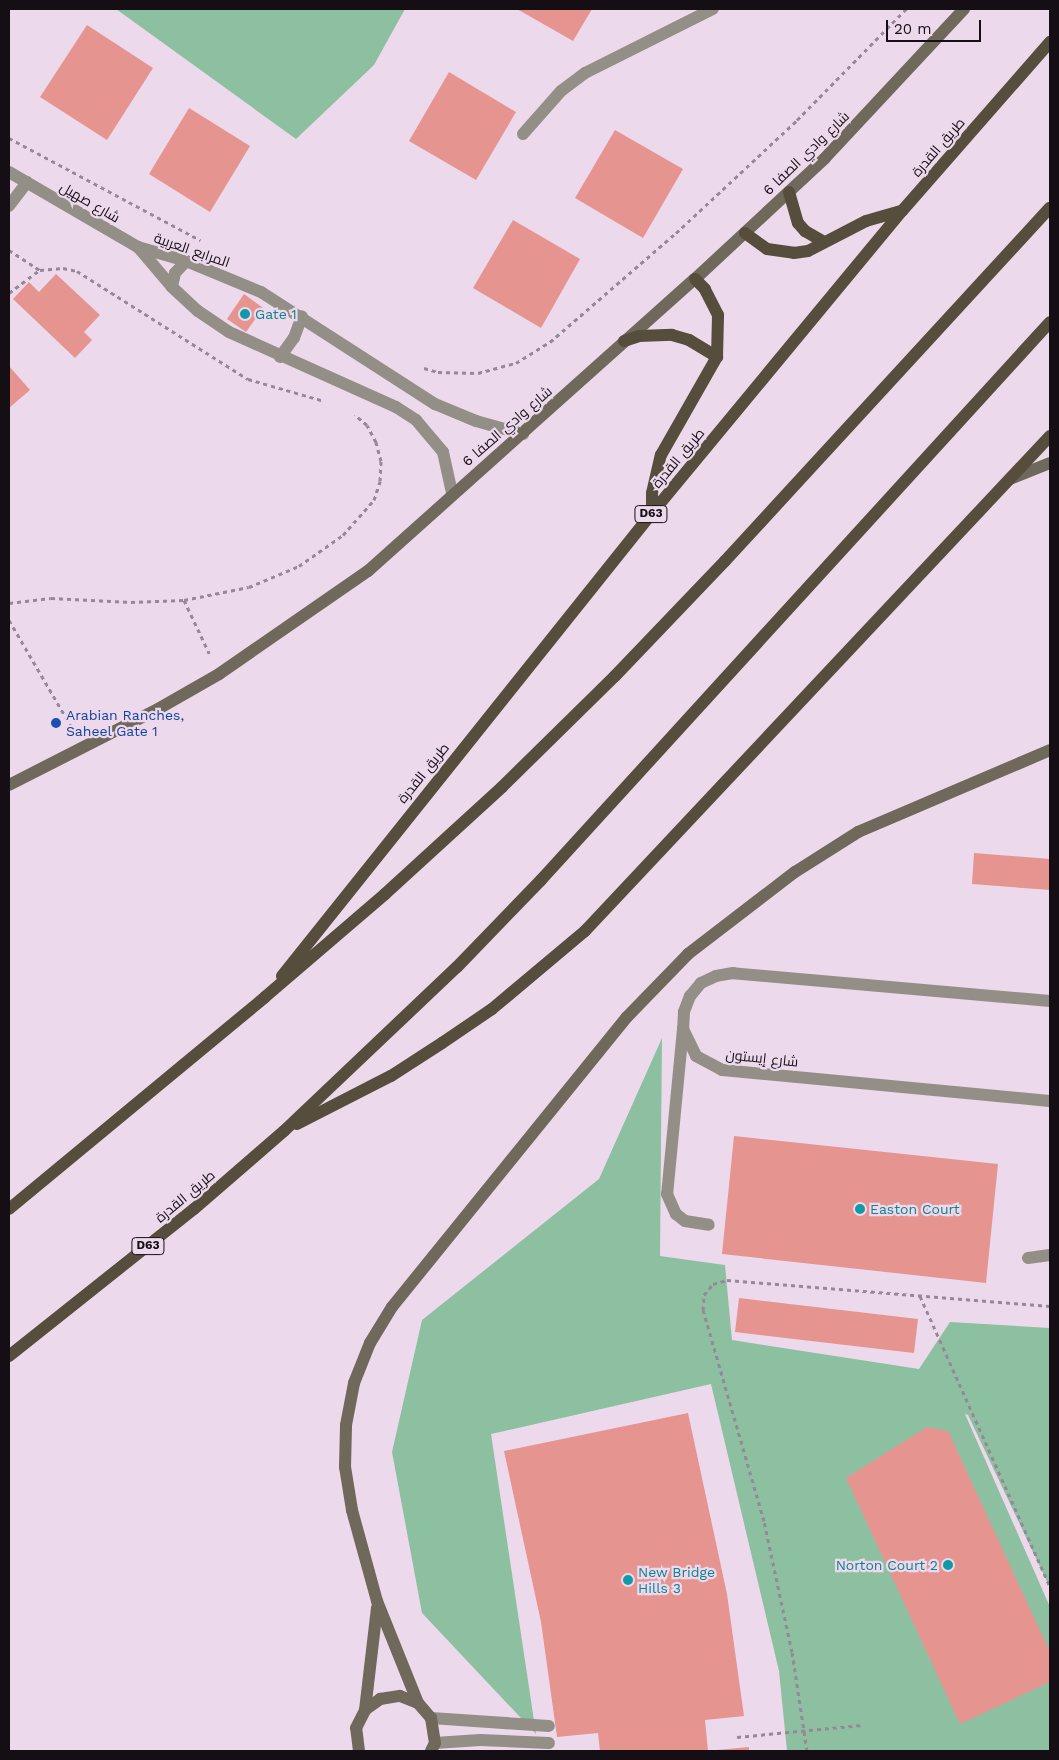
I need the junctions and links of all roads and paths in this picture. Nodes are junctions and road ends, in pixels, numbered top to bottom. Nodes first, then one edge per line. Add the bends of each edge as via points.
1 (713, 9) edge
2 (906, 9) edge
3 (964, 9) edge
4 (1050, 42) edge
5 (523, 134) dead end
6 (9, 138) edge
7 (9, 172) edge
8 (27, 182) junction
9 (788, 192) junction
10 (9, 206) edge
11 (1050, 208) edge
12 (902, 211) junction
13 (745, 233) junction
14 (824, 242) junction
15 (208, 245) dead end
16 (138, 247) junction
17 (9, 250) edge
18 (186, 261) junction
19 (40, 270) junction
20 (695, 279) junction
21 (172, 288) junction
22 (9, 293) edge
23 (302, 316) junction
24 (1050, 322) edge
25 (624, 341) junction
26 (280, 357) junction
27 (717, 357) junction
28 (419, 366) dead end
29 (334, 404) dead end
30 (346, 410) dead end
31 (523, 434) junction
32 (1050, 436) edge
33 (1050, 463) edge
34 (1010, 479) junction
35 (452, 493) junction
36 (652, 513) junction
37 (184, 600) junction
38 (9, 603) edge
39 (9, 620) edge
40 (219, 674) junction
41 (83, 747) junction
42 (1050, 750) edge
43 (9, 785) edge
44 (265, 997) junction
45 (1050, 1001) edge
46 (683, 1029) junction
47 (1050, 1101) edge
48 (284, 1131) junction
49 (9, 1209) edge
50 (709, 1226) dead end
51 (1050, 1255) edge
52 (1028, 1258) dead end
53 (920, 1296) junction
54 (1050, 1306) edge
55 (9, 1356) edge
56 (1050, 1586) edge
57 (378, 1601) junction
58 (418, 1703) junction
59 (364, 1710) junction
60 (431, 1718) junction
61 (862, 1725) dead end
62 (549, 1726) dead end
63 (805, 1730) junction
64 (737, 1737) dead end
65 (549, 1743) dead end
66 (498, 1746) edge
67 (433, 1747) edge
68 (359, 1751) edge
69 (807, 1751) edge

1 - 5 street via 585,73 561,91
2 - 28 path via 798,120 676,234 550,342 516,363 478,373 438,372
3 - 9 street, شارع وادي الصفا 6 via 887,94
4 - 12 main road, طريق القدرة / D63
6 - 15 path via 156,214
7 - 8 street, شارع صهيل
8 - 10 street
8 - 16 street, شارع صهيل
9 - 13 street, شارع وادي الصفا 6
9 - 14 main road via 798,223
11 - 44 main road, طريق القدرة / D63 via 615,676 392,888
12 - 14 main road via 866,221
12 - 36 main road, طريق القدرة / D63
13 - 14 main road via 767,249 780,253 808,251
13 - 20 street, شارع وادي الصفا 6
16 - 18 street, المرابع العربية
16 - 21 street, المرابع العربية
17 - 19 path
18 - 21 street via 175,273
18 - 23 street, المرابع العربية via 261,292
19 - 22 path
19 - 29 path via 63,268 77,271 248,379
20 - 25 street, شارع وادي الصفا 6
20 - 27 main road via 718,315
21 - 26 street, المرابع العربية via 229,332
23 - 26 street via 294,338
23 - 31 street, المرابع العربية via 435,404 476,421
24 - 48 main road, طريق القدرة / D63 via 541,880 372,1050
25 - 27 main road via 639,336 672,335 689,340
25 - 31 street, شارع وادي الصفا 6
26 - 35 street, المرابع العربية via 396,407 416,420 442,452
27 - 36 main road via 661,455 652,493
30 - 37 path via 366,425 376,442 381,461 380,481 374,500 363,516 322,552 274,578 249,587
31 - 35 street, شارع وادي الصفا 6
32 - 34 main road, طريق القدرة / D63
33 - 34 street
34 - 48 main road, طريق القدرة / D63 via 585,931 492,1009 442,1043 391,1076
35 - 40 street, شارع وادي الصفا 6 via 368,571
36 - 44 main road, طريق القدرة / D63
37 - 38 path via 130,602 51,598
37 - 40 path
39 - 41 path
40 - 41 street, شارع وادي الصفا 6
41 - 43 street, شارع وادي الصفا 6
42 - 57 street via 858,832 795,872 713,932 644,997 418,1271 370,1343 354,1383 346,1425 345,1468 352,1510
44 - 49 main road, طريق القدرة / D63
45 - 46 street via 734,974 716,976 701,984 690,996 684,1012
46 - 47 street, شارع إيستون via 696,1056 722,1070
46 - 50 street via 668,1194 676,1214 685,1220
48 - 55 main road, طريق القدرة / D63 via 194,1209
51 - 52 street
53 - 54 path
53 - 56 path
53 - 63 path via 727,1280 713,1284 704,1295 703,1310 764,1521
57 - 58 street
57 - 59 street
58 - 59 street via 400,1696 380,1699
58 - 60 street
59 - 68 street via 356,1728
60 - 62 street
60 - 67 street
61 - 63 path
63 - 64 path
63 - 69 path
65 - 66 street
66 - 67 street

